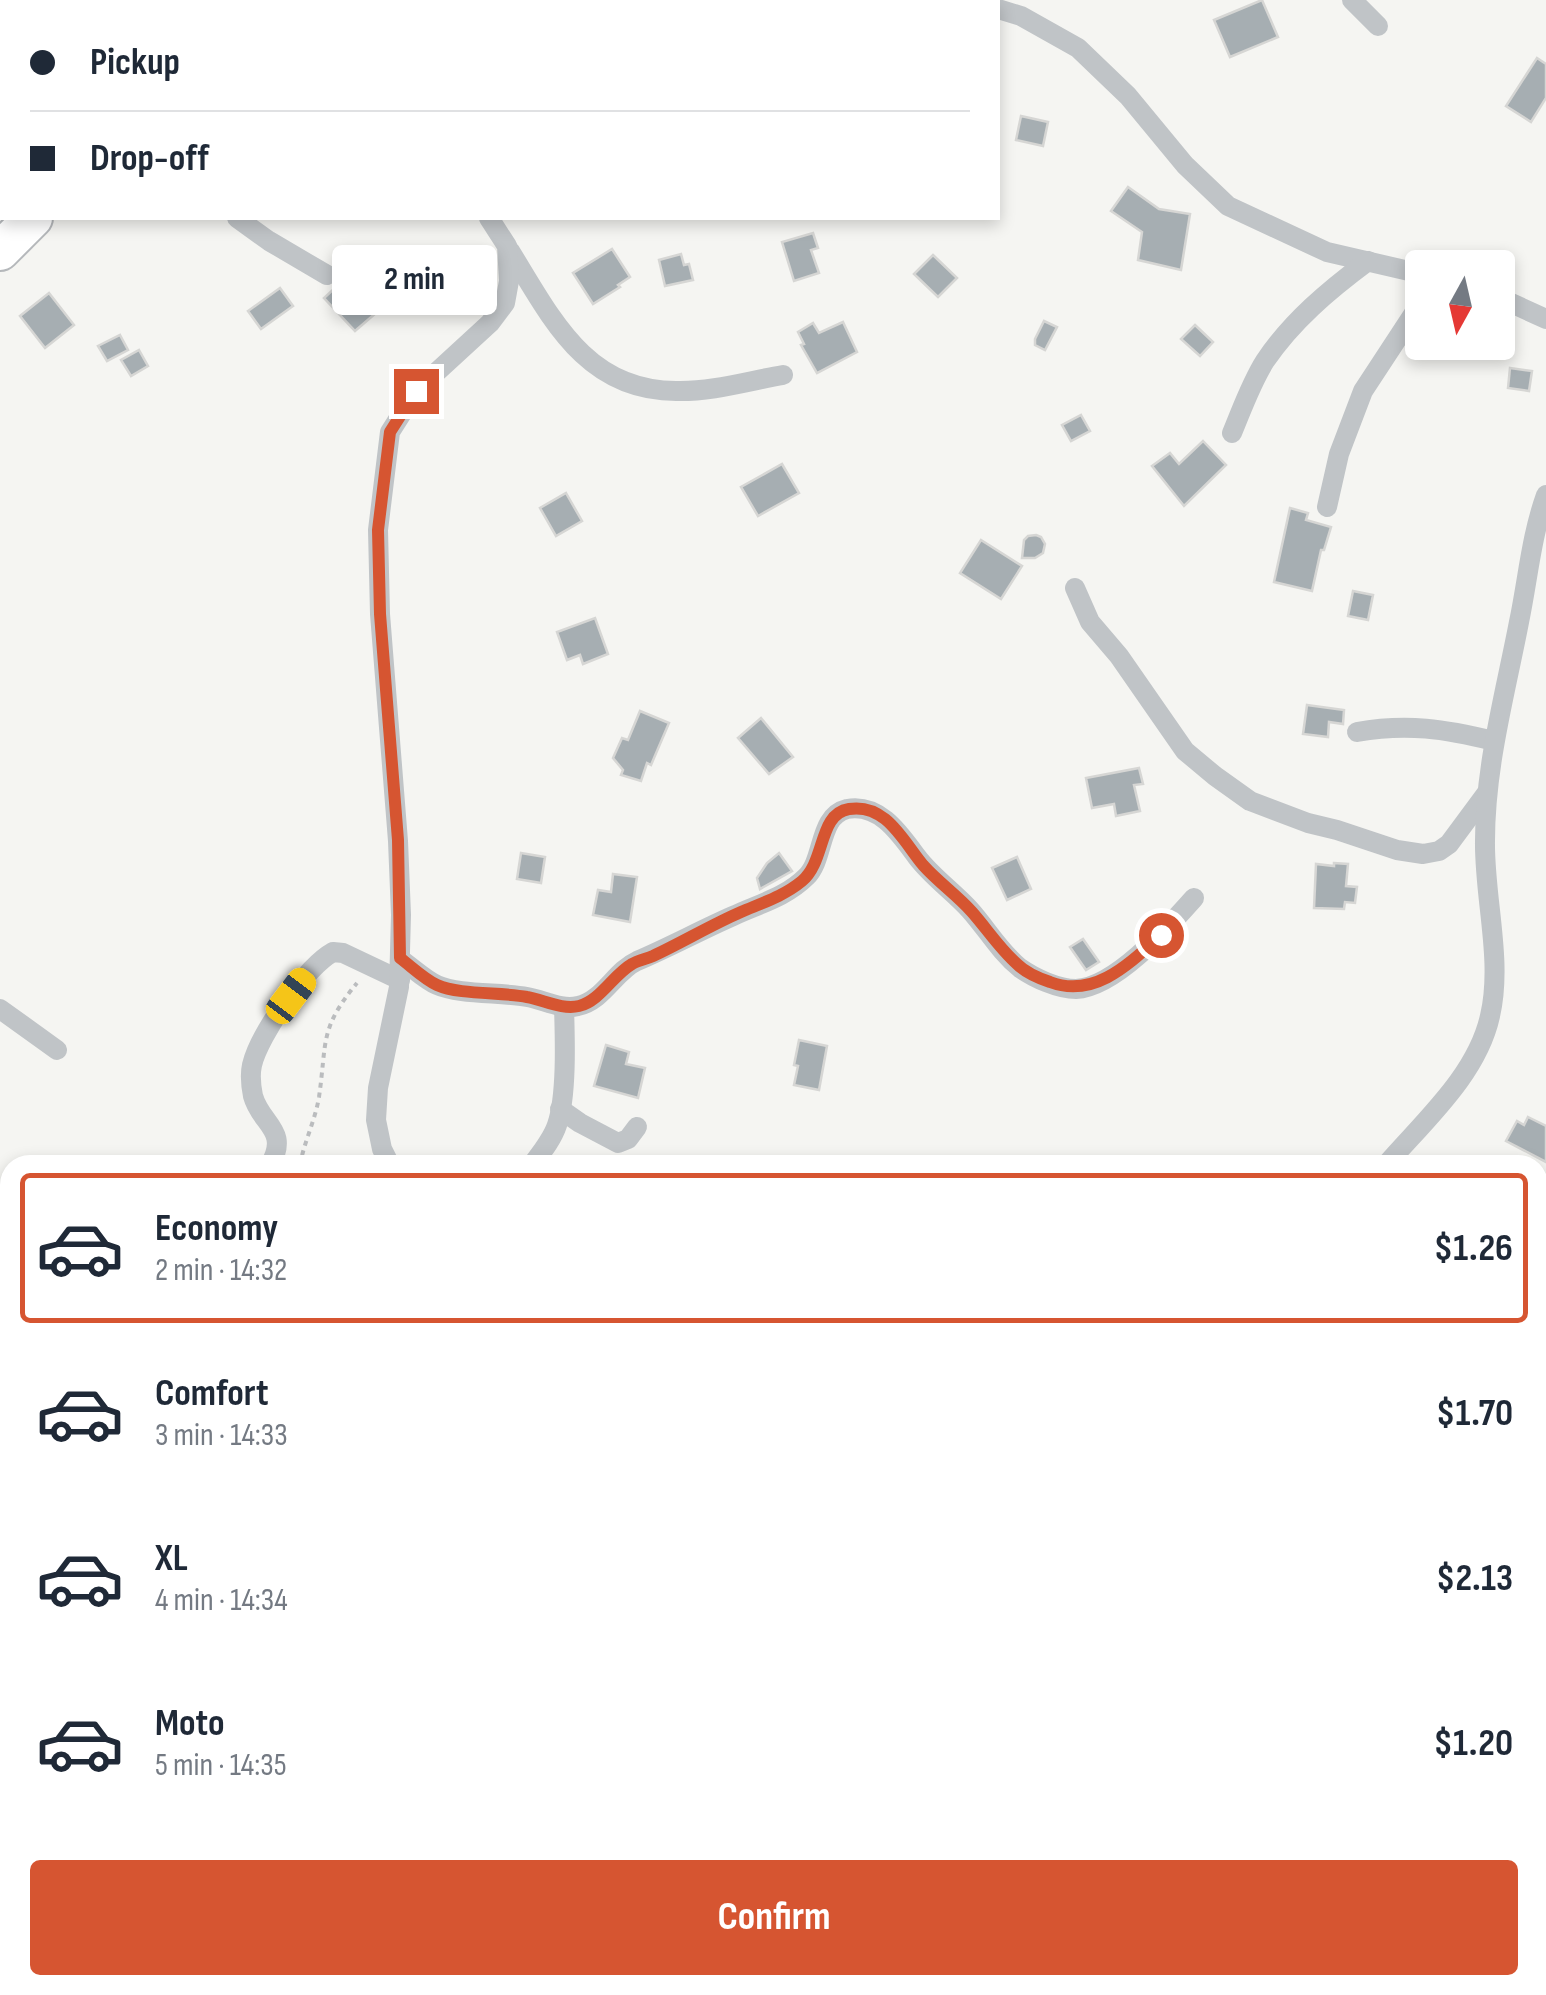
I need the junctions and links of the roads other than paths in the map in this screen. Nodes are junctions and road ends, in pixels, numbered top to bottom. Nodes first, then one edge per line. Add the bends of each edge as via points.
1 (1352, 0) edge
2 (1000, 11) edge
3 (1378, 26) dead end
4 (31, 220) edge
5 (240, 220) edge
6 (490, 220) edge
7 (507, 246) junction
8 (0, 251) edge
9 (1368, 261) junction
10 (1405, 270) edge
11 (327, 275) dead end
12 (1515, 305) edge
13 (1546, 320) edge
14 (1405, 327) edge
15 (782, 374) dead end
16 (1232, 433) dead end
17 (1546, 495) edge
18 (1327, 507) dead end
19 (1075, 588) dead end
20 (1357, 732) dead end
21 (1494, 742) junction
22 (1488, 792) junction
23 (1194, 898) dead end
24 (400, 969) junction
25 (564, 1007) junction
26 (0, 1009) edge
27 (57, 1050) dead end
28 (560, 1110) junction
29 (637, 1127) dead end
30 (275, 1155) edge
31 (385, 1155) edge
32 (538, 1155) edge
33 (1395, 1155) edge

1 - 3 street
2 - 9 street via 1078,48 1228,206 1327,252
4 - 8 highway
5 - 11 street
6 - 7 street
7 - 15 street via 560,330 616,379 679,392
7 - 24 street via 505,302 416,391 390,432 378,547
9 - 10 street
9 - 16 street via 1324,294 1265,361
12 - 13 street
14 - 18 street via 1363,391
17 - 21 street
19 - 22 street via 1090,622 1184,750 1250,801 1423,854 1449,844
20 - 21 street via 1423,727
21 - 22 street
22 - 33 street via 1484,847 1495,982 1490,1018 1454,1087
23 - 25 street via 1116,972 1076,989 1056,985 1020,968 887,820 849,809 836,813 814,870 790,890 636,961 589,1003
24 - 25 street via 438,986
24 - 30 street via 370,967 333,952 282,1009 252,1064 251,1080 257,1106 276,1132
24 - 31 street via 378,1088 376,1120
25 - 28 street
26 - 27 street
28 - 29 street via 618,1142
28 - 32 street

